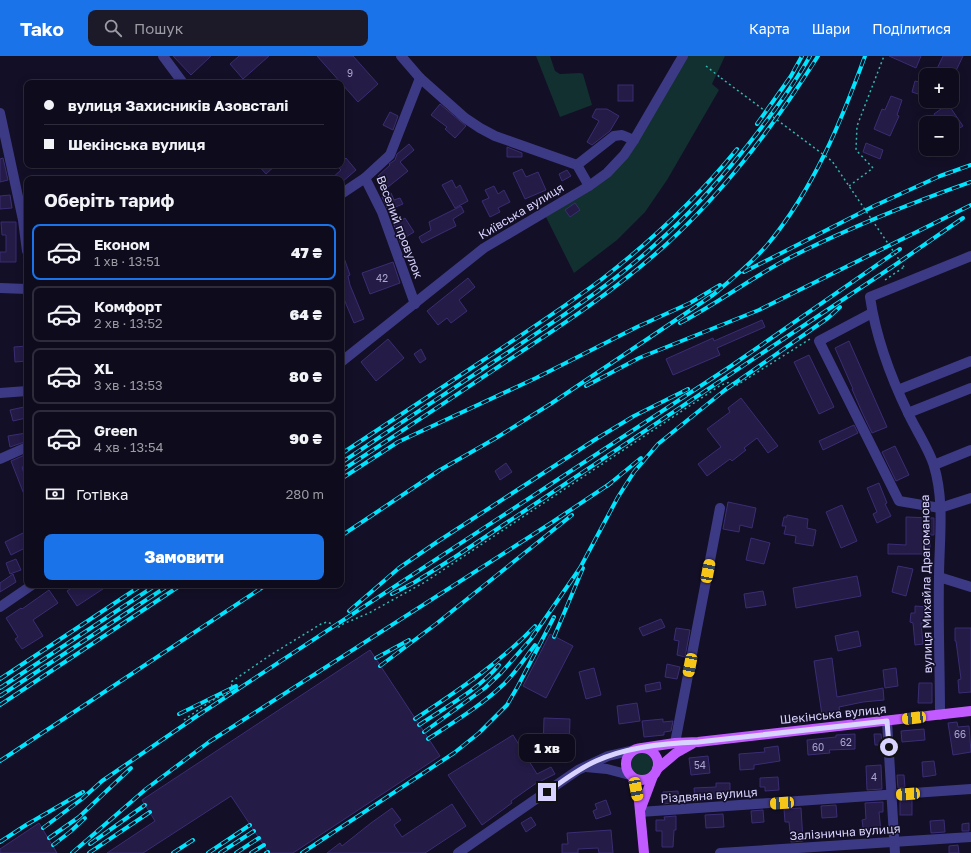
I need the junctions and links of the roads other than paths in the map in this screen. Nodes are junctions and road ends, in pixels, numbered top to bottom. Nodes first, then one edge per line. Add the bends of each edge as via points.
1 (163, 56) edge
2 (401, 56) edge
3 (683, 56) edge
4 (420, 78) junction
5 (181, 80) edge
6 (0, 113) edge
7 (634, 140) junction
8 (577, 165) junction
9 (365, 178) junction
10 (589, 186) junction
11 (344, 192) edge
12 (24, 228) edge
13 (971, 256) edge
14 (0, 288) edge
15 (24, 289) edge
16 (415, 304) junction
17 (872, 313) junction
18 (344, 360) edge
19 (971, 361) edge
20 (971, 388) edge
21 (24, 390) edge
22 (898, 390) junction
23 (0, 393) edge
24 (908, 413) junction
25 (24, 449) edge
26 (971, 450) edge
27 (0, 459) edge
28 (934, 464) junction
29 (971, 498) edge
30 (720, 508) dead end
31 (940, 508) junction
32 (938, 577) junction
33 (971, 587) edge
34 (28, 588) edge
35 (0, 607) edge
36 (971, 711) edge
37 (940, 715) junction
38 (887, 721) junction
39 (698, 742) junction
40 (675, 743) junction
41 (638, 749) junction
42 (584, 767) junction
43 (655, 773) junction
44 (631, 777) junction
45 (971, 790) edge
46 (892, 795) junction
47 (640, 812) junction
48 (971, 837) edge
49 (895, 842) junction
50 (458, 853) edge
51 (644, 853) edge
52 (720, 853) edge
53 (896, 853) edge

1 - 5 street
2 - 4 street
3 - 7 street, Київська вулиця
4 - 8 street via 480,128 495,136
4 - 9 street, Веселий провулок via 390,155
6 - 12 street
7 - 8 street via 622,135 614,136
7 - 10 street, Київська вулиця via 614,167
8 - 10 street
9 - 11 street
9 - 16 street, Веселий провулок via 382,212
10 - 16 street, Київська вулиця via 488,245
13 - 17 street, вулиця Михайла Драгоманова via 870,297
14 - 15 street
16 - 18 street, Київська вулиця
17 - 22 street, вулиця Михайла Драгоманова
17 - 31 street via 819,341 899,502
19 - 22 street
20 - 24 street
21 - 23 street
22 - 24 street, вулиця Михайла Драгоманова
24 - 28 street, вулиця Михайла Драгоманова
25 - 27 street
26 - 28 street
28 - 31 street, вулиця Михайла Драгоманова
29 - 31 street
30 - 40 street
31 - 32 street, вулиця Михайла Драгоманова
32 - 33 street
32 - 37 street, вулиця Михайла Драгоманова
34 - 35 street
36 - 37 main road, Шекінська вулиця
37 - 38 main road, Шекінська вулиця
38 - 39 main road, Шекінська вулиця
38 - 46 street
39 - 40 main road, Шекінська вулиця
39 - 43 main road, Шекінська вулиця via 676,753
40 - 41 main road, Шекінська вулиця
41 - 42 street, Шекінська вулиця via 608,756
41 - 43 main road via 647,749 654,753 658,761
41 - 44 main road via 626,759 626,768
42 - 44 street via 607,769
42 - 50 street, Шекінська вулиця
43 - 44 main road via 641,781
43 - 47 main road
44 - 47 main road
45 - 46 street, Різдвяна вулиця
46 - 47 street, Різдвяна вулиця
46 - 49 street
47 - 51 main road
48 - 49 street, Залізнична вулиця
49 - 52 street, Залізнична вулиця
49 - 53 street

